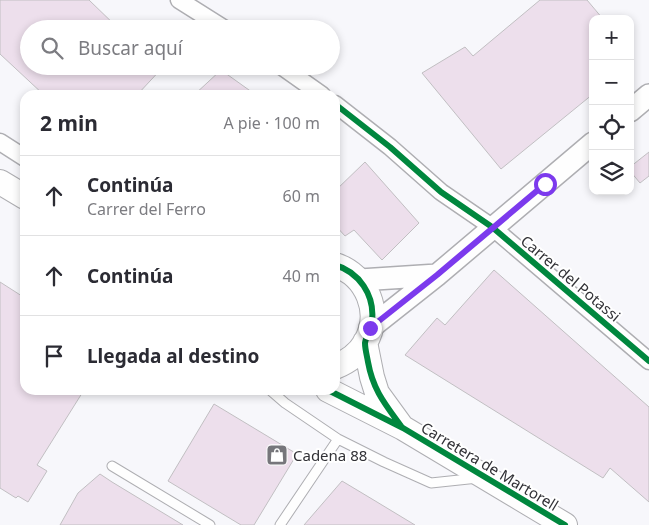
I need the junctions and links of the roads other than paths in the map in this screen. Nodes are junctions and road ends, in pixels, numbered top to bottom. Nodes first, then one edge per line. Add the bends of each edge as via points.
1 (179, 0) edge
2 (211, 20) edge
3 (294, 75) edge
4 (315, 90) edge
5 (649, 95) edge
6 (340, 108) edge
7 (634, 108) edge
8 (0, 142) edge
9 (589, 146) edge
10 (20, 155) edge
11 (0, 182) edge
12 (20, 195) edge
13 (492, 227) junction
14 (340, 267) edge
15 (437, 275) junction
16 (360, 280) junction
17 (368, 335) junction
18 (649, 361) edge
19 (340, 365) edge
20 (276, 395) edge
21 (334, 395) edge
22 (403, 428) junction
23 (338, 439) junction
24 (112, 466) dead end
25 (485, 477) junction
26 (210, 525) edge
27 (280, 525) edge
28 (564, 525) edge

1 - 2 street
3 - 4 street
5 - 7 street
6 - 13 street, Carrer del Potassi via 442,192
8 - 10 street
9 - 13 street
11 - 12 main road
13 - 15 street
13 - 18 street, Carrer del Potassi
14 - 16 main road
15 - 16 street
15 - 17 street
16 - 17 main road, Carretera de Martorell via 371,304
17 - 19 main road via 349,360
17 - 22 main road, Carretera de Martorell via 377,393
20 - 23 lane
21 - 22 main road, Carretera de Martorell
22 - 25 main road, Carretera de Martorell
23 - 25 lane via 431,482
23 - 27 lane
24 - 26 lane
25 - 28 main road, Carretera de Martorell

